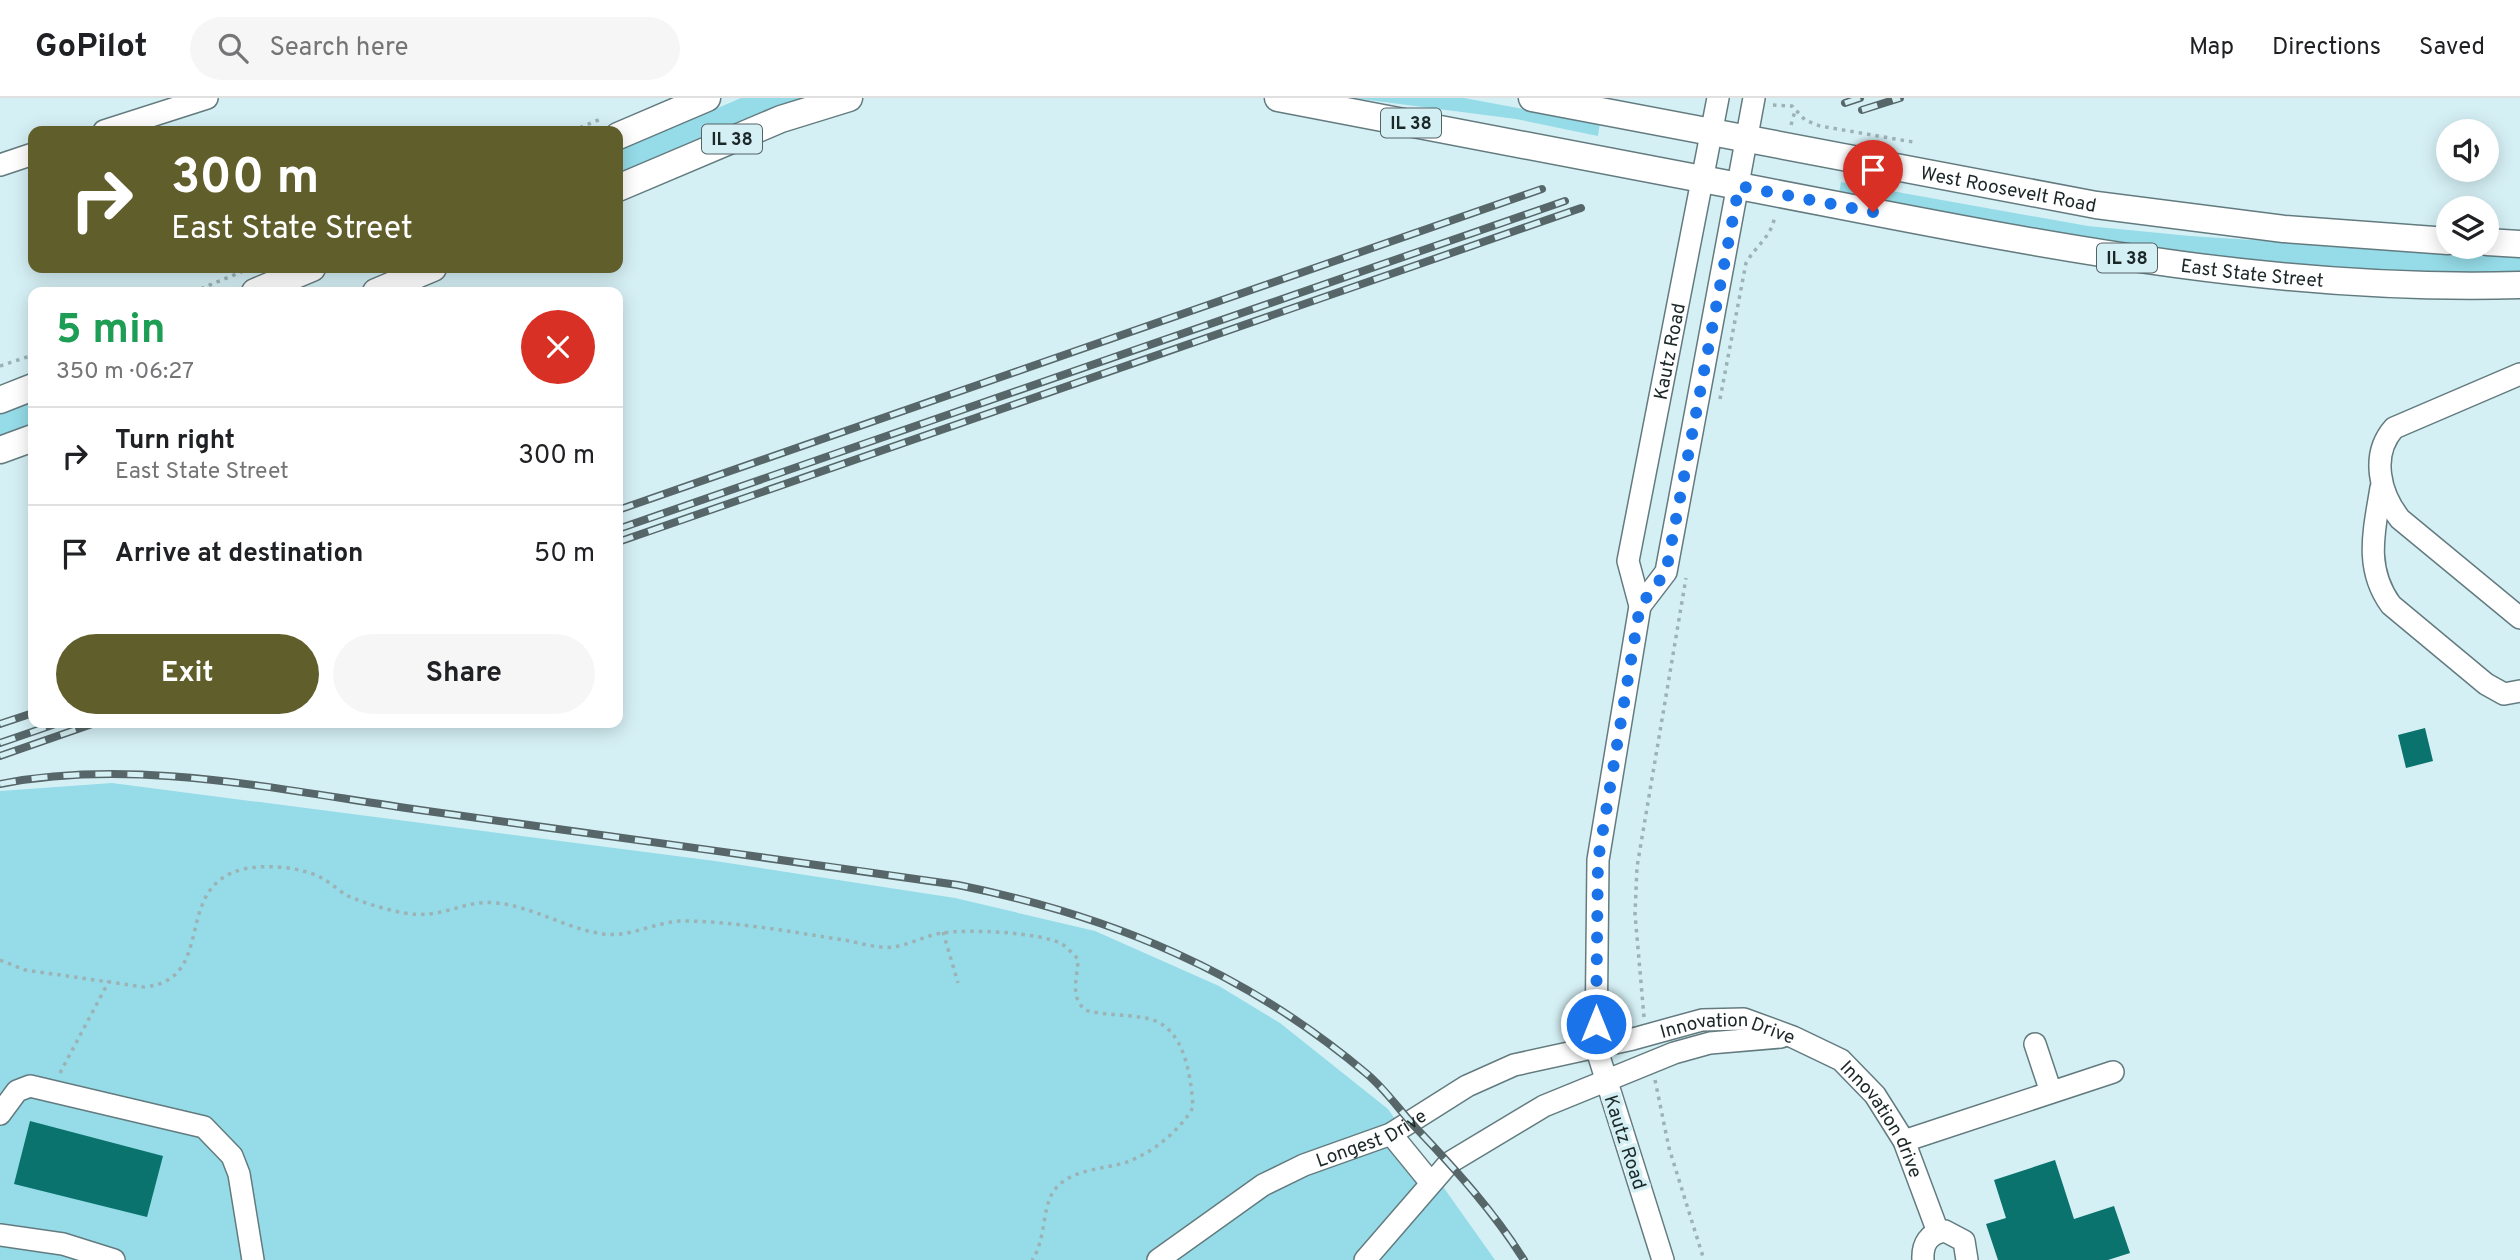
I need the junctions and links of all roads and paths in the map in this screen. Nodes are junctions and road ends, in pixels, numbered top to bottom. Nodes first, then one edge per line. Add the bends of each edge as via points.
1 (207, 98) edge
2 (707, 98) edge
3 (849, 98) edge
4 (1278, 98) edge
5 (1532, 98) edge
6 (1718, 98) edge
7 (1754, 98) edge
8 (1789, 108) dead end
9 (120, 126) edge
10 (1712, 132) junction
11 (623, 134) edge
12 (1746, 139) junction
13 (1913, 142) dead end
14 (28, 156) edge
15 (0, 165) edge
16 (1702, 179) junction
17 (623, 186) edge
18 (1739, 186) junction
19 (1774, 216) dead end
20 (2436, 240) edge
21 (2499, 243) edge
22 (2520, 244) edge
23 (239, 273) edge
24 (300, 273) edge
25 (421, 273) edge
26 (2520, 285) edge
27 (205, 287) edge
28 (267, 287) edge
29 (388, 287) edge
30 (28, 357) edge
31 (0, 366) edge
32 (2520, 373) edge
33 (28, 389) edge
34 (0, 400) edge
35 (1719, 404) dead end
36 (28, 440) edge
37 (0, 450) edge
38 (2382, 483) junction
39 (1688, 568) dead end
40 (1640, 606) junction
41 (2520, 618) edge
42 (2520, 691) edge
43 (943, 932) junction
44 (0, 960) edge
45 (109, 981) junction
46 (958, 983) dead end
47 (1644, 1015) dead end
48 (1794, 1037) junction
49 (2035, 1044) dead end
50 (1596, 1047) junction
51 (2113, 1072) dead end
52 (1606, 1079) junction
53 (1656, 1081) dead end
54 (52, 1091) junction
55 (2051, 1093) junction
56 (0, 1115) edge
57 (1391, 1134) junction
58 (1905, 1141) junction
59 (1431, 1183) junction
60 (1938, 1232) junction
61 (0, 1235) edge
62 (114, 1260) edge
63 (253, 1260) edge
64 (1032, 1260) edge
65 (1158, 1260) edge
66 (1365, 1260) edge
67 (1663, 1260) edge
68 (1704, 1260) edge
69 (1923, 1260) edge
70 (1967, 1260) edge

1 - 9 street
2 - 11 main road, IL 38
3 - 17 main road, IL 38 via 769,124
4 - 16 main road, IL 38
5 - 10 main road, West Roosevelt Road
6 - 10 street, Kautz Road
7 - 12 street, Kautz Road
8 - 13 path via 1820,126
10 - 12 main road, West Roosevelt Road
10 - 16 street, Kautz Road
12 - 18 street, Kautz Road
12 - 20 main road, West Roosevelt Road via 2148,213
14 - 15 street
16 - 18 main road, IL 38
16 - 40 street, Kautz Road via 1628,561
18 - 26 main road, East State Street / IL 38 via 2152,262 2352,282
18 - 40 street, Kautz Road via 1666,572
19 - 35 path via 1766,239 1746,263
21 - 22 main road
23 - 27 path
24 - 28 main road
25 - 29 main road
30 - 31 path
32 - 38 street via 2394,428 2380,453
33 - 34 main road
36 - 37 main road
38 - 41 street via 2387,503 2400,519
38 - 42 street via 2373,558 2380,591 2486,684 2504,694
39 - 47 path via 1637,867 1634,914
40 - 50 street, Kautz Road via 1598,860
43 - 45 path via 882,948 789,931 684,921 601,934 497,903 477,903 431,916 404,913 365,903 321,877 300,871 245,868 225,875 211,888 185,961 170,981 144,987
43 - 46 path
43 - 64 path via 1009,935 1063,945 1078,959 1077,1003 1098,1014 1162,1024 1181,1045 1186,1062 1193,1107 1188,1117 1147,1152 1079,1175 1056,1188 1041,1247
44 - 45 path via 25,970
45 - 54 path
48 - 50 street, Innovation Drive via 1744,1019 1702,1020
48 - 52 street, Innovation Drive via 1710,1043
48 - 58 street, Innovation drive via 1841,1060 1875,1095
49 - 55 street
50 - 52 street, Kautz Road
50 - 57 street, Longest Drive via 1514,1065 1466,1086
51 - 55 street
52 - 59 street via 1544,1106 1482,1142 1449,1163
52 - 67 street, Kautz Road
53 - 68 path via 1669,1148
54 - 56 street via 30,1086 17,1091
54 - 63 street via 204,1127 232,1156 239,1174
55 - 58 street
57 - 59 street
57 - 65 street, Longest Drive via 1263,1185
58 - 60 street, Innovation drive
59 - 66 street
60 - 69 street via 1925,1243
60 - 70 street via 1959,1236 1967,1247
61 - 62 street via 62,1244

